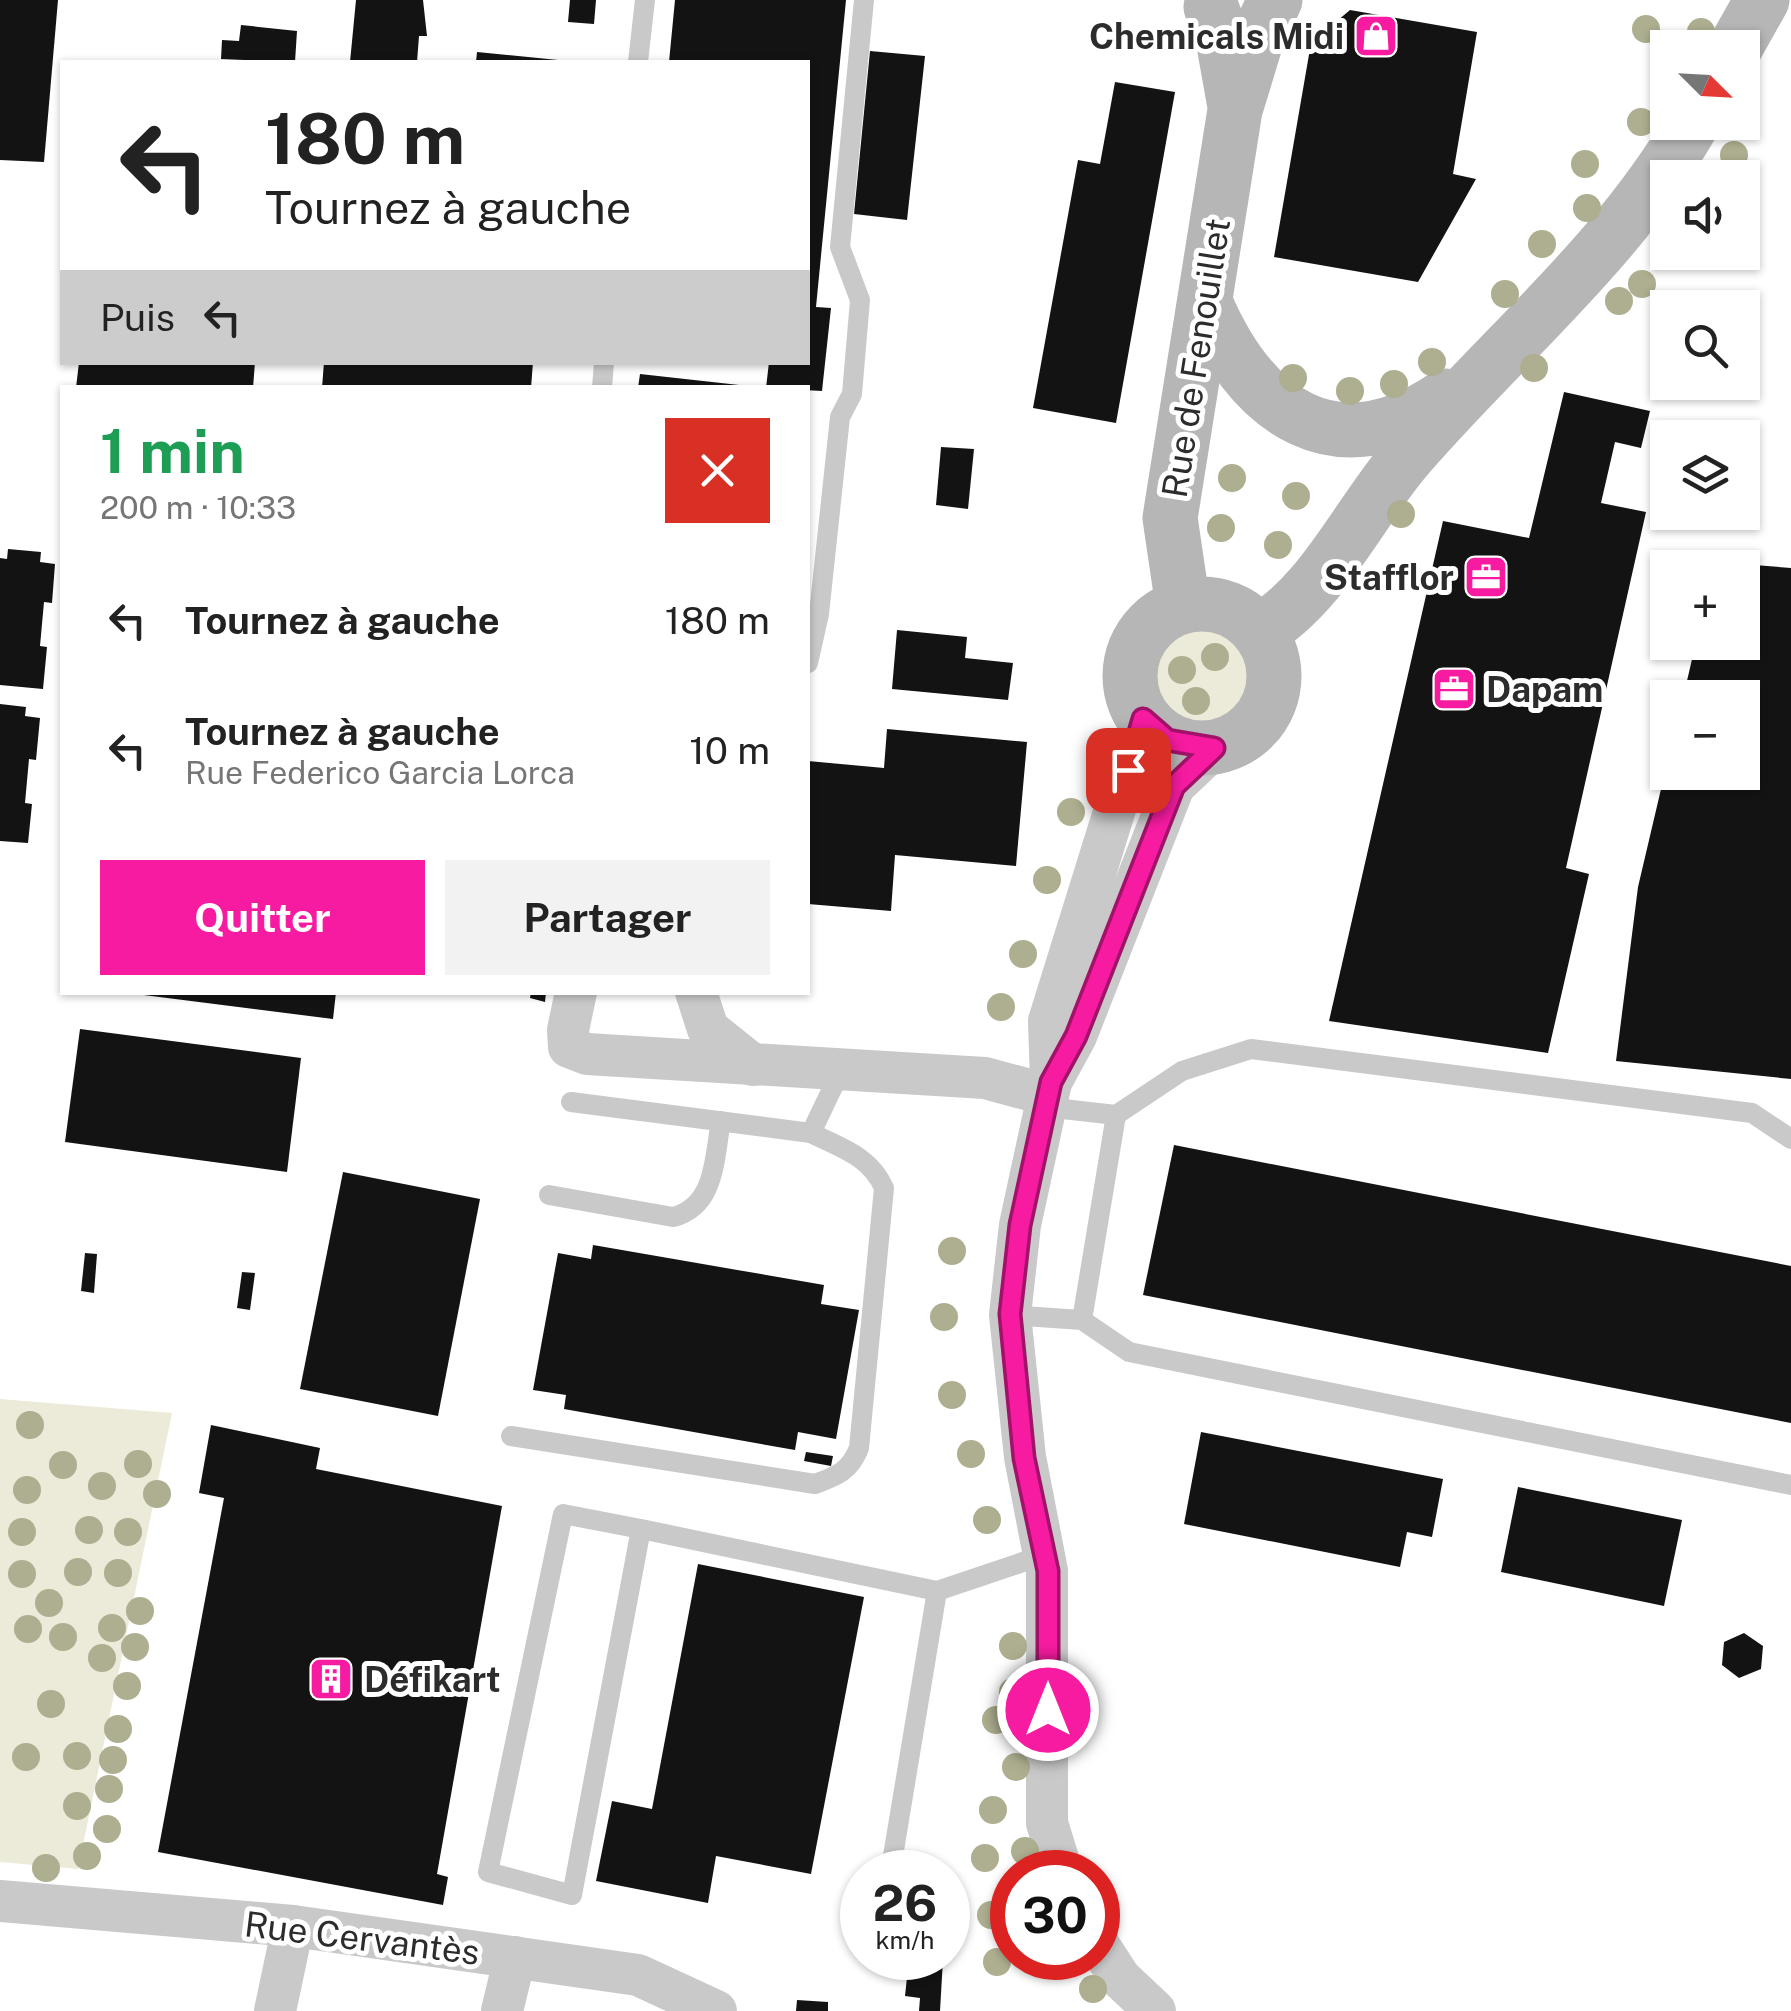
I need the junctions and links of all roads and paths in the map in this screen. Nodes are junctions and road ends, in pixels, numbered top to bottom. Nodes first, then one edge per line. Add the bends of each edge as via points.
1 (645, 0) edge
2 (864, 0) edge
3 (1274, 0) edge
4 (1762, 0) edge
5 (1206, 4) edge
6 (1745, 30) edge
7 (638, 60) edge
8 (1235, 110) junction
9 (1683, 140) edge
10 (1205, 302) junction
11 (1502, 357) junction
12 (1183, 606) junction
13 (1259, 632) junction
14 (810, 655) edge
15 (1143, 719) junction
16 (1214, 748) junction
17 (575, 995) edge
18 (697, 995) edge
19 (753, 1064) junction
20 (841, 1070) junction
21 (1048, 1095) junction
22 (571, 1102) dead end
23 (1116, 1116) junction
24 (721, 1121) junction
25 (811, 1133) junction
26 (1791, 1138) edge
27 (550, 1194) dead end
28 (1010, 1314) junction
29 (1082, 1320) junction
30 (511, 1436) dead end
31 (1791, 1486) edge
32 (641, 1529) junction
33 (1044, 1556) junction
34 (938, 1592) junction
35 (894, 1850) edge
36 (1055, 1850) edge
37 (0, 1901) edge
38 (294, 1926) junction
39 (514, 1957) junction
40 (1120, 1978) edge
41 (275, 2011) edge
42 (502, 2011) edge
43 (716, 2011) edge
44 (1155, 2011) edge

1 - 7 lane
2 - 14 lane via 840,246 860,300 852,394 840,417
3 - 5 street, Rue de Fenouillet via 1251,12
3 - 8 street, Rue de Fenouillet
4 - 6 street
5 - 8 street, Rue de Fenouillet via 1223,39
8 - 10 street, Rue de Fenouillet
9 - 11 street via 1631,217
10 - 11 street via 1228,354 1255,386 1309,422 1350,431 1387,428 1425,410
10 - 12 street, Rue de Fenouillet via 1170,518
11 - 13 street via 1410,452 1301,600
12 - 13 street via 1225,607
12 - 15 street via 1155,620 1136,646 1130,688
13 - 16 street via 1274,670 1272,696 1250,730
15 - 16 street via 1167,740
15 - 21 street via 1049,1021
16 - 21 street via 1174,786
17 - 19 street via 569,1047 587,1054
18 - 19 street via 708,1029
19 - 20 street
20 - 21 street via 985,1078
20 - 25 lane
21 - 23 lane
21 - 28 street via 1020,1225
22 - 24 lane
23 - 26 lane via 1182,1071 1251,1049 1752,1113
23 - 29 lane
24 - 25 lane
24 - 27 lane via 707,1189 701,1204 686,1214
25 - 30 lane via 862,1158 884,1188 853,1464 815,1484
28 - 29 lane
28 - 33 street via 1024,1458
29 - 31 lane via 1128,1352
32 - 32 lane via 572,1895 488,1872 563,1514
32 - 34 lane
33 - 34 lane
33 - 36 street via 1047,1823
34 - 35 lane
37 - 38 street, Rue Cervantès
38 - 39 street, Rue Cervantès
38 - 41 street
39 - 42 street
39 - 43 street, Rue Cervantès via 638,1975
40 - 44 street

